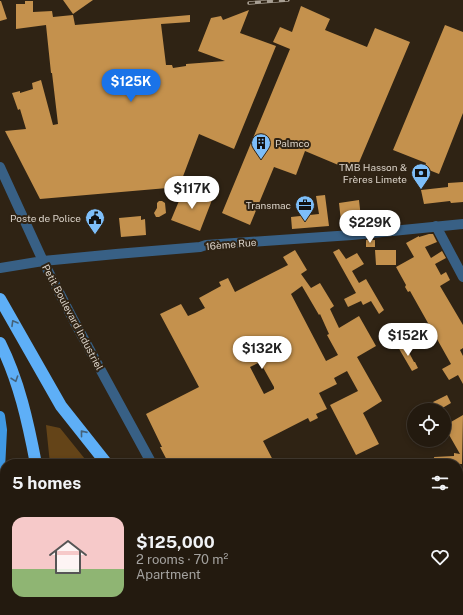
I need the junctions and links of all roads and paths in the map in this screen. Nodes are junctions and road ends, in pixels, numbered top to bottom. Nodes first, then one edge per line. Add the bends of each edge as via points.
1 (0, 167) edge
2 (463, 224) edge
3 (436, 226) junction
4 (43, 261) junction
5 (0, 268) edge
6 (463, 277) edge
7 (0, 299) edge
8 (0, 343) edge
9 (0, 416) edge
10 (1, 459) edge
11 (35, 459) edge
12 (103, 459) edge
13 (149, 459) edge

1 - 4 street, Petit Boulevard Industriel
2 - 3 street, 16ème Rue
3 - 4 street, 16ème Rue
3 - 6 street
4 - 5 street, 16ème Rue
4 - 13 street, Petit Boulevard Industriel
12 -> 7 highway via 61,406
8 -> 11 highway via 20,395
9 - 10 main road

